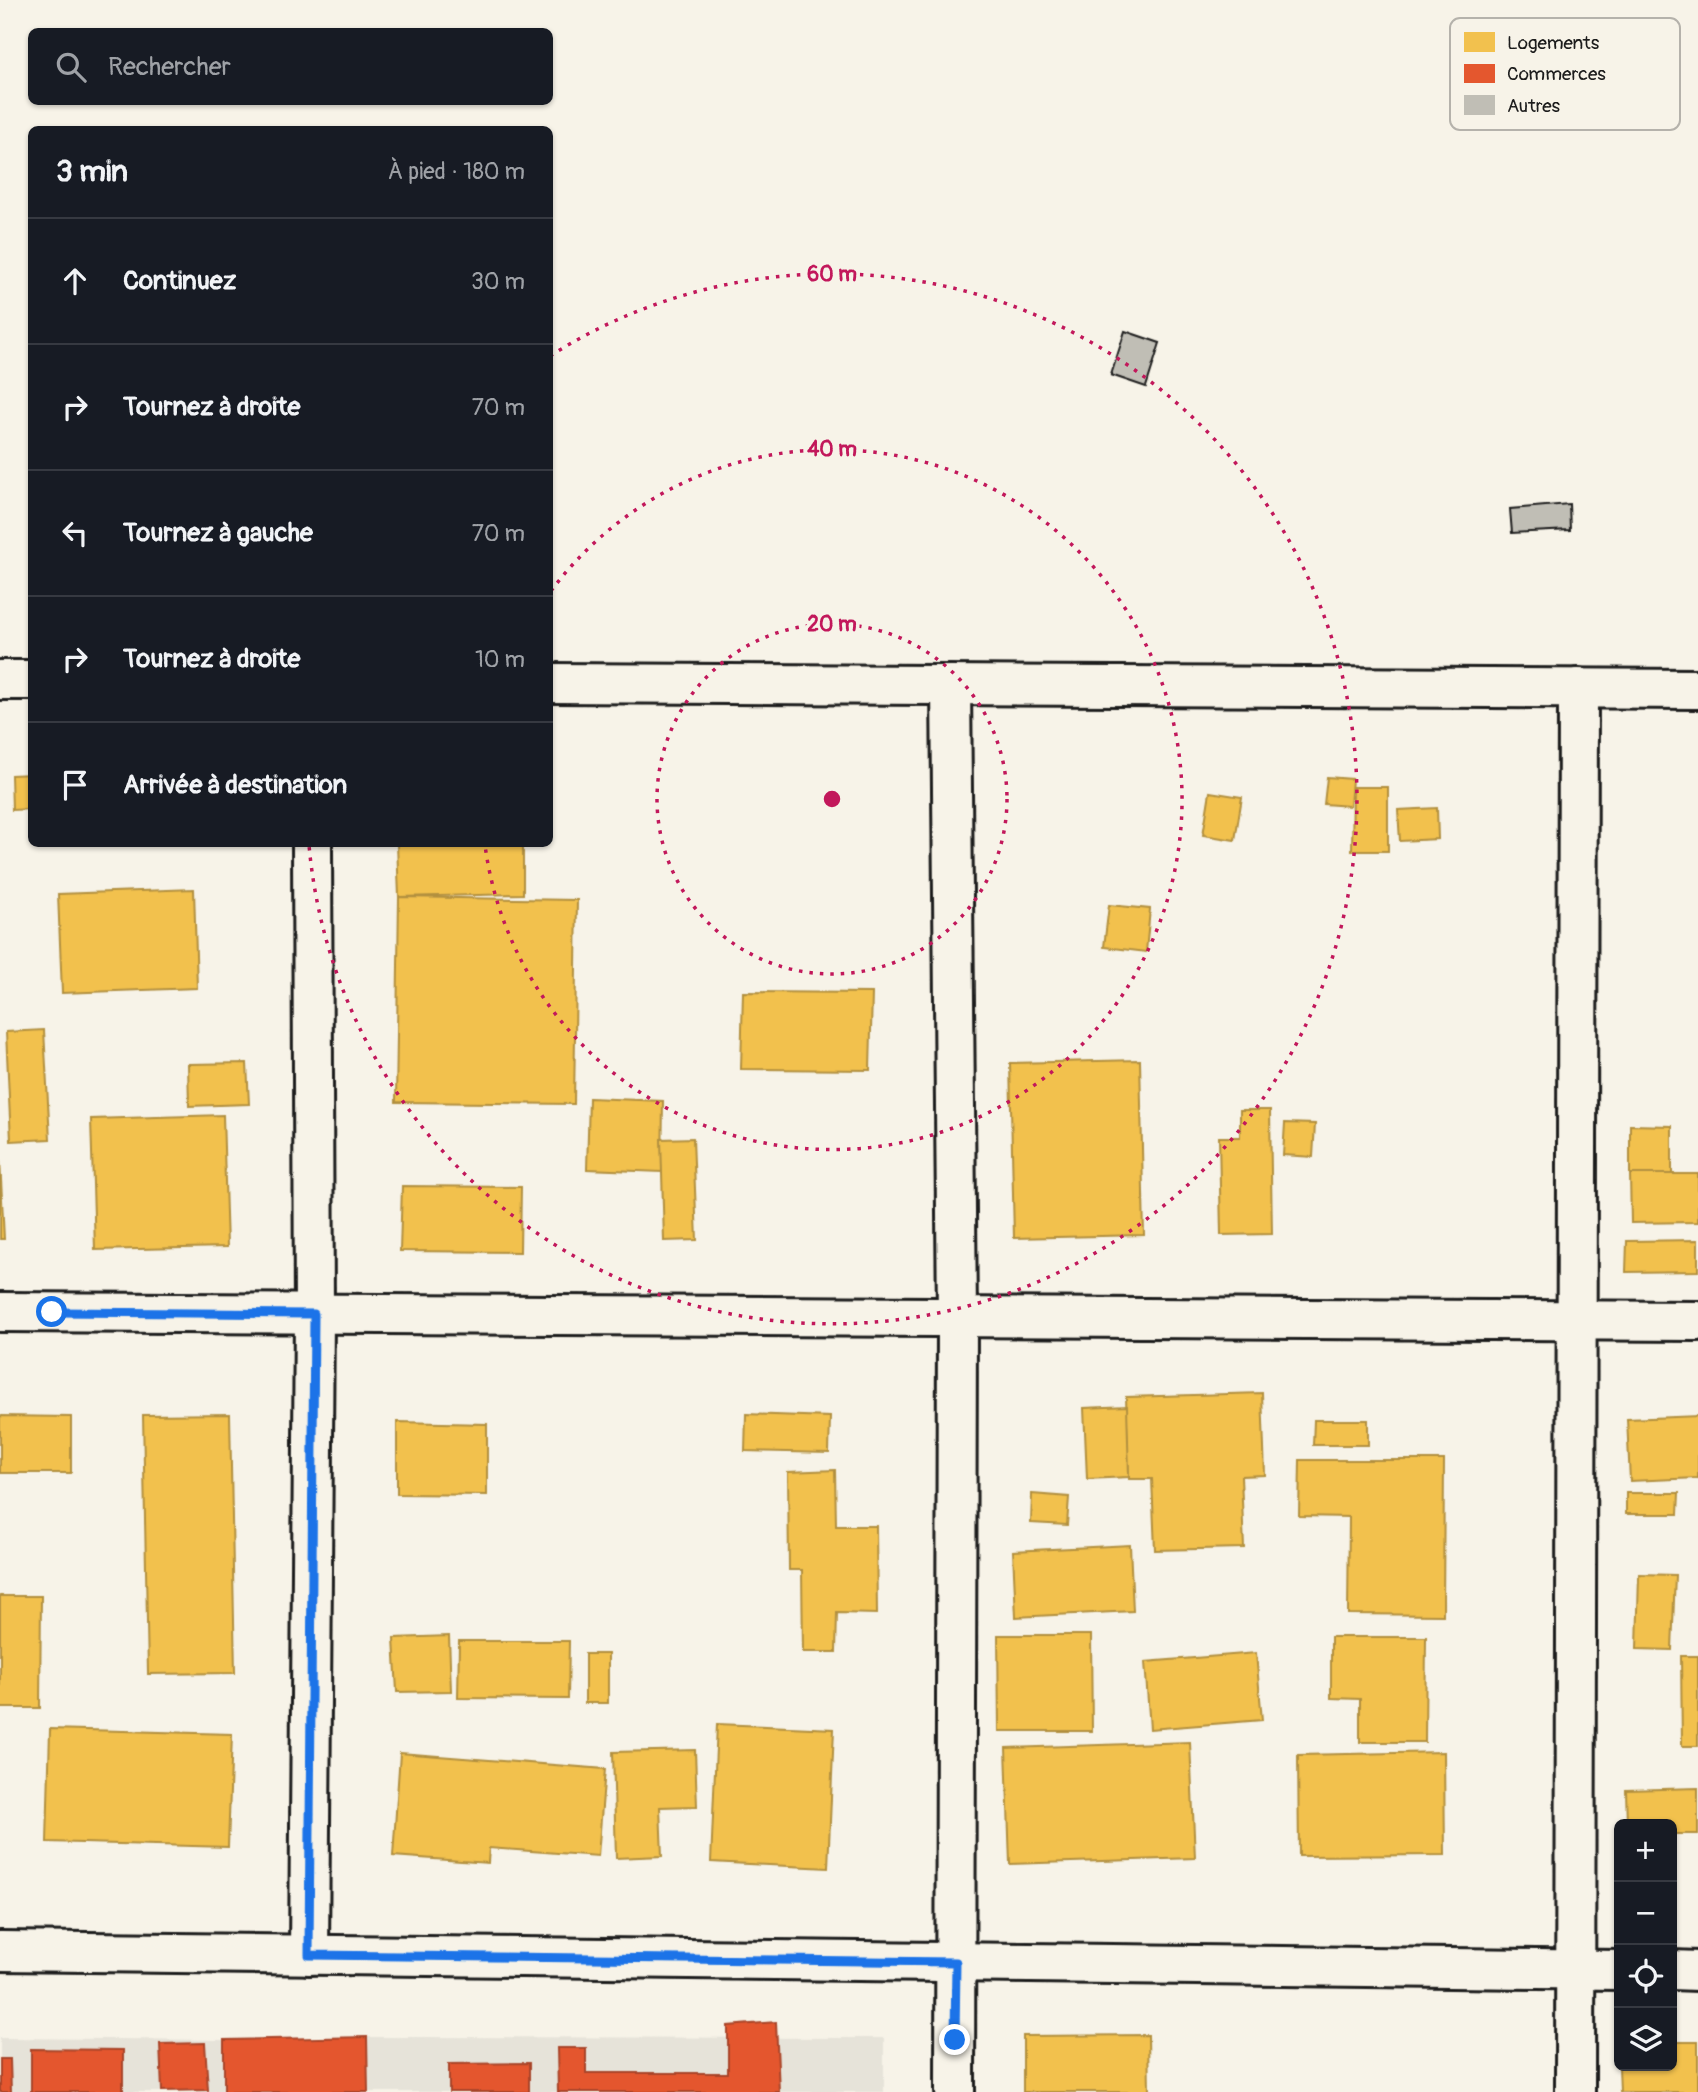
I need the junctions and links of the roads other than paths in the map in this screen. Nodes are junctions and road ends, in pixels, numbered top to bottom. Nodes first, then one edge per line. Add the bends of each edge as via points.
1 (0, 680) edge
2 (28, 680) edge
3 (553, 683) edge
4 (951, 685) junction
5 (1578, 688) junction
6 (1698, 689) edge
7 (312, 847) edge
8 (0, 1312) edge
9 (314, 1314) junction
10 (957, 1317) junction
11 (1577, 1320) junction
12 (1698, 1321) edge
13 (0, 1951) edge
14 (309, 1955) junction
15 (956, 1962) junction
16 (1576, 1969) junction
17 (1614, 1970) edge
18 (1677, 1970) edge
19 (1698, 1970) edge
20 (955, 2092) edge
21 (1575, 2092) edge

1 - 2 street
3 - 4 street
4 - 5 street
4 - 10 street
5 - 6 street
5 - 11 street
7 - 9 street
8 - 9 street
9 - 10 street
9 - 14 street
10 - 11 street
10 - 15 street
11 - 12 street
11 - 16 street
13 - 14 street
14 - 15 street
15 - 16 street
15 - 20 street
16 - 17 street
16 - 21 street
18 - 19 street

